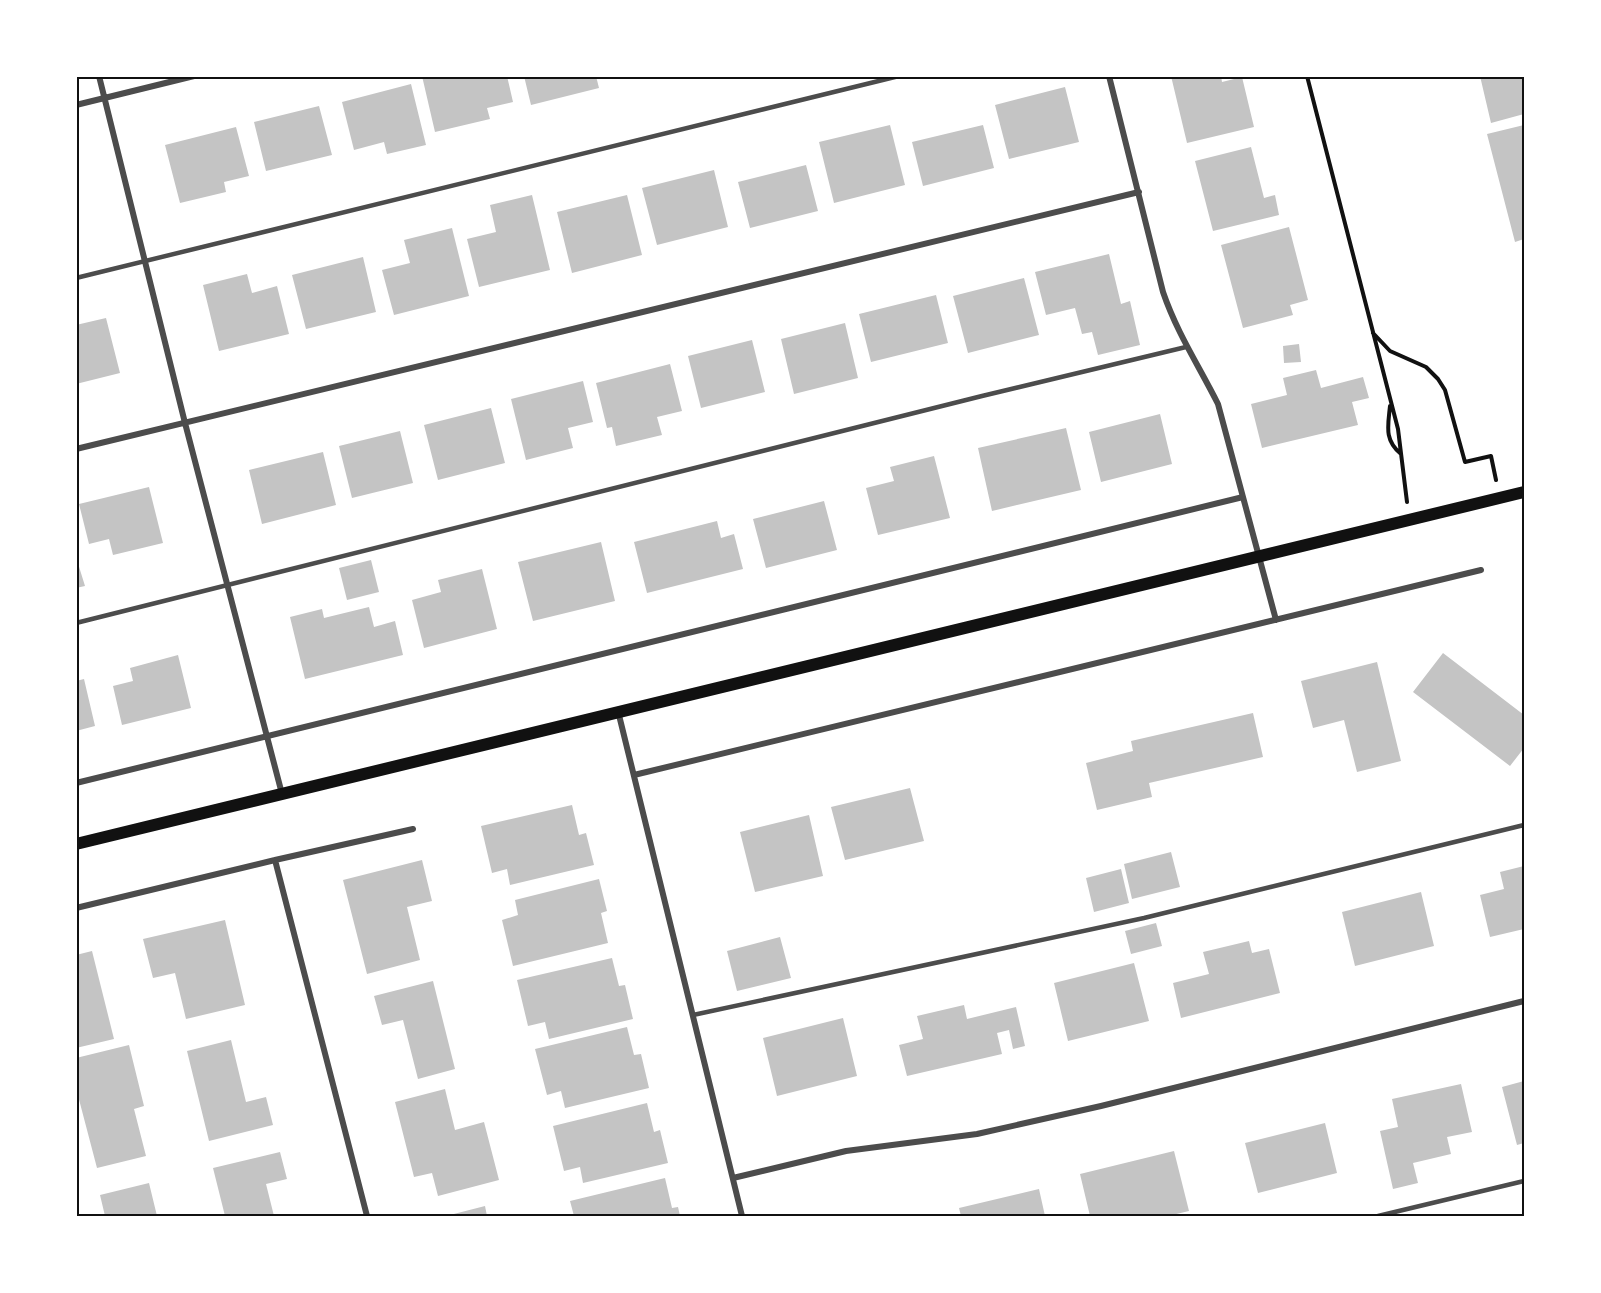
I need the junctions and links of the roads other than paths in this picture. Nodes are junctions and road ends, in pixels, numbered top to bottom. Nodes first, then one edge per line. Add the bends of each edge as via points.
1 (99, 76) edge
2 (194, 76) edge
3 (899, 76) edge
4 (1109, 76) edge
5 (104, 99) junction
6 (76, 105) edge
7 (1138, 192) junction
8 (146, 261) junction
9 (76, 278) edge
10 (1186, 347) junction
11 (185, 423) junction
12 (76, 449) edge
13 (1524, 492) edge
14 (1243, 497) junction
15 (1260, 558) junction
16 (1481, 570) dead end
17 (229, 586) junction
18 (1276, 620) junction
19 (76, 622) edge
20 (618, 711) junction
21 (267, 737) junction
22 (634, 775) junction
23 (76, 783) edge
24 (282, 795) junction
25 (1524, 825) edge
26 (413, 829) dead end
27 (76, 844) edge
28 (275, 860) junction
29 (76, 908) edge
30 (1524, 1000) edge
31 (693, 1015) junction
32 (733, 1178) junction
33 (1524, 1181) edge
34 (367, 1216) edge
35 (742, 1216) edge
36 (1378, 1216) edge

1 - 5 street
2 - 5 street
3 - 8 lane
4 - 7 street
5 - 6 street
5 - 8 street
7 - 10 street via 1163,292
7 - 11 street
8 - 9 lane
8 - 11 street
10 - 14 street via 1218,404
10 - 17 lane
11 - 12 street
11 - 17 street
13 - 15 main road
14 - 15 street
14 - 21 street
15 - 18 street
15 - 20 main road
16 - 18 street
17 - 19 lane
17 - 21 street
18 - 22 street
20 - 22 street
20 - 24 main road
21 - 23 street
21 - 24 street
22 - 31 street
24 - 27 main road
25 - 31 lane via 1144,918
26 - 28 street
28 - 29 street
28 - 34 street
30 - 32 street via 977,1134 846,1151
31 - 32 street
32 - 35 street
33 - 36 lane

